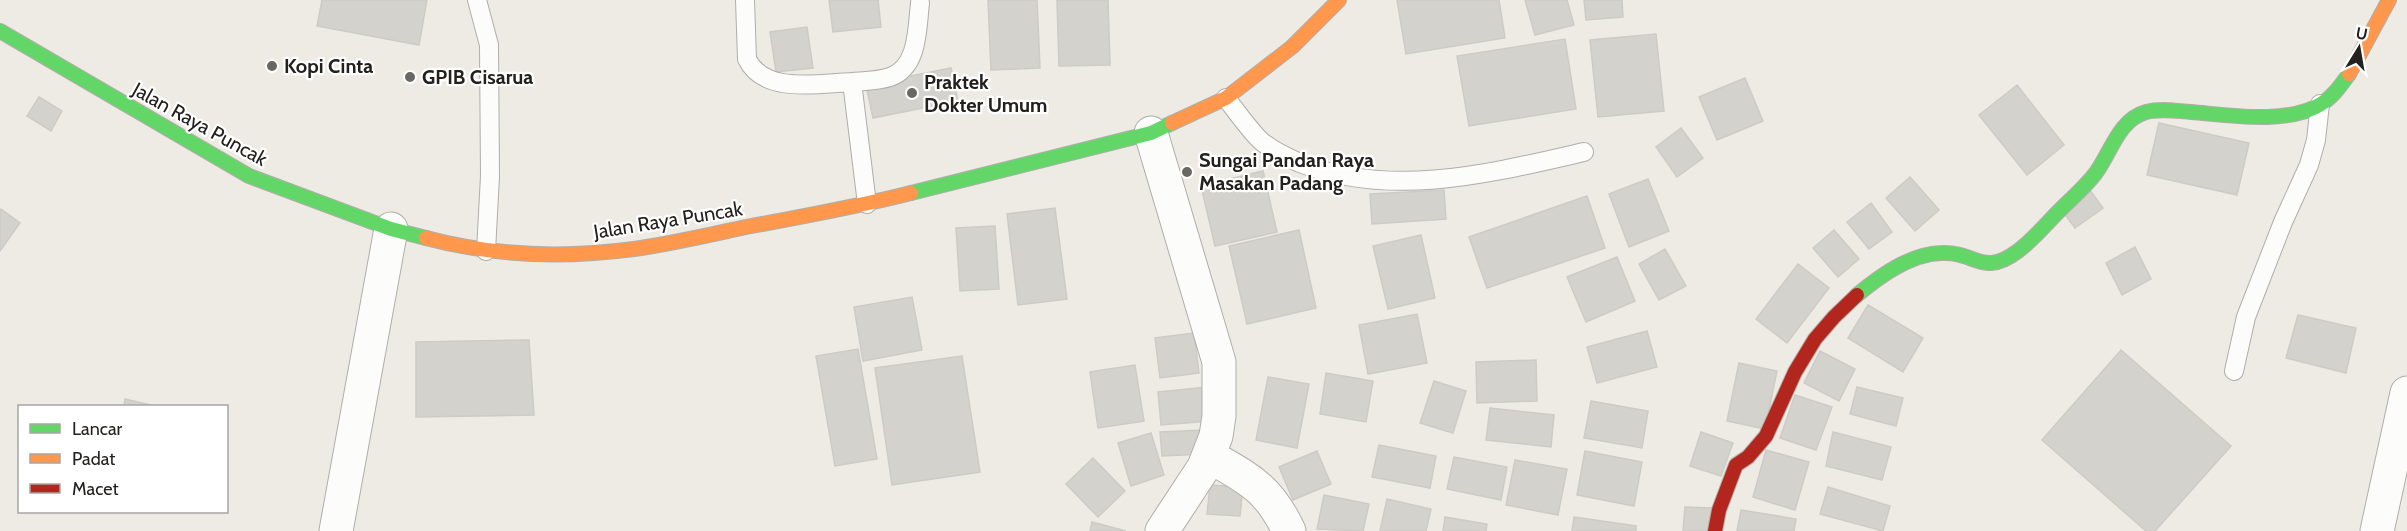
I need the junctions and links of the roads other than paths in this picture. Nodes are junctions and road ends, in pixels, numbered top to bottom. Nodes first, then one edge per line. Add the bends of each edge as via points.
1 (477, 0) edge
2 (745, 0) edge
3 (1339, 0) edge
4 (2389, 0) edge
5 (920, 3) dead end
6 (0, 31) edge
7 (852, 82) junction
8 (1226, 98) junction
9 (2320, 104) junction
10 (1151, 133) junction
11 (1584, 152) dead end
12 (867, 204) junction
13 (390, 229) junction
14 (486, 250) junction
15 (2234, 371) dead end
16 (2407, 393) edge
17 (1209, 456) junction
18 (337, 526) edge
19 (1162, 531) edge
20 (1289, 531) edge
21 (1715, 531) edge
22 (2377, 531) edge

1 - 14 lane via 489,45
2 - 7 lane via 747,59 763,78 798,84
3 - 8 main road, Jalan Raya Puncak via 1292,47
4 - 9 main road via 2346,79
5 - 7 lane via 916,42 906,66 889,77
6 - 13 main road, Jalan Raya Puncak via 249,176
7 - 12 lane
8 - 10 main road, Jalan Raya Puncak
8 - 11 lane via 1258,138 1286,157 1352,178 1415,181 1461,177
9 - 15 lane via 2309,165 2246,317
9 - 21 main road via 2303,111 2254,117 2171,110 2138,115 2126,124 2096,173 2010,256 1990,265 1956,253 1936,253 1898,266 1842,308 1808,350 1764,442 1736,465
10 - 12 main road, Jalan Raya Puncak
10 - 17 street via 1219,362 1219,416
12 - 14 main road, Jalan Raya Puncak via 634,249 565,254
13 - 14 main road, Jalan Raya Puncak
13 - 18 street
16 - 22 street
17 - 19 street
17 - 20 street via 1255,483 1280,513

